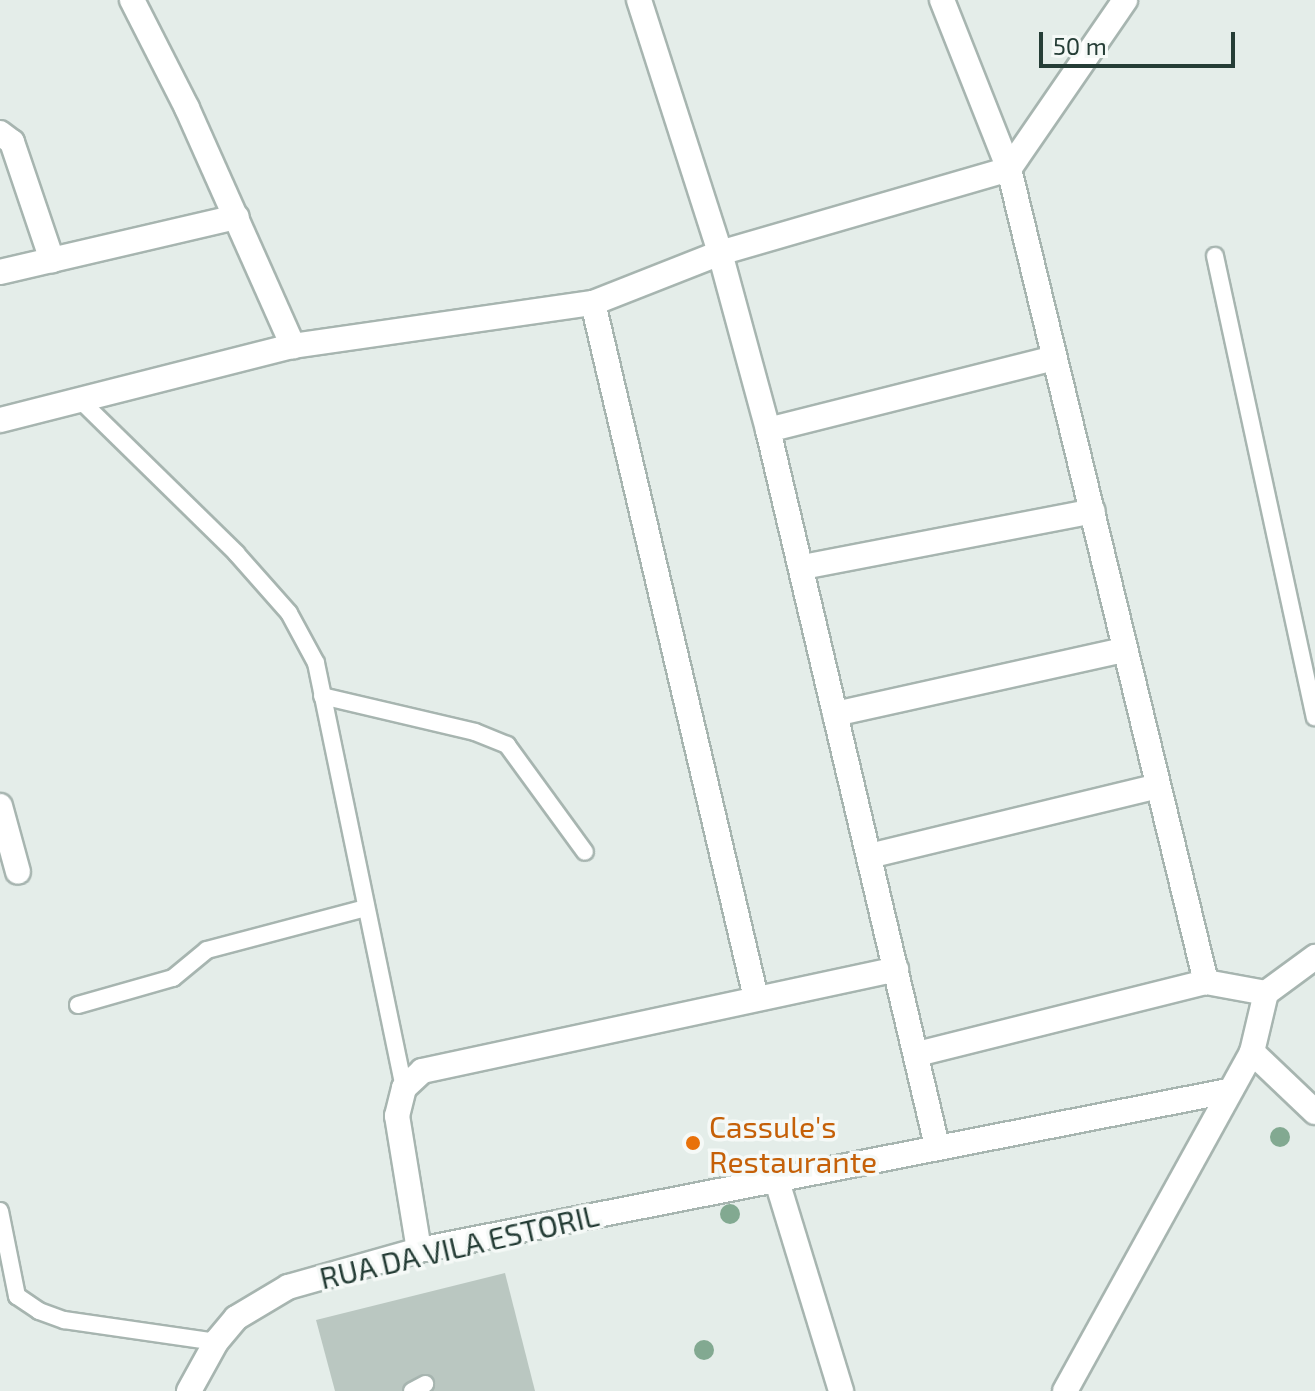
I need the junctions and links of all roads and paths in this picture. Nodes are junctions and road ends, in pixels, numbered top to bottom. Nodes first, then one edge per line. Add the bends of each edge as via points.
1 (132, 0) edge
2 (639, 0) edge
3 (942, 0) edge
4 (1125, 0) edge
5 (0, 133) edge
6 (1009, 169) junction
7 (237, 217) junction
8 (720, 253) junction
9 (1215, 256) dead end
10 (52, 260) junction
11 (0, 272) edge
12 (593, 303) junction
13 (293, 346) junction
14 (1054, 358) junction
15 (80, 400) junction
16 (0, 420) edge
17 (768, 430) junction
18 (1093, 511) junction
19 (803, 567) junction
20 (1123, 650) junction
21 (322, 696) junction
22 (835, 714) junction
23 (1315, 717) edge
24 (1158, 786) junction
25 (0, 806) edge
26 (585, 852) dead end
27 (869, 856) junction
28 (18, 872) dead end
29 (366, 908) junction
30 (1315, 957) edge
31 (896, 969) junction
32 (1206, 982) junction
33 (1266, 993) junction
34 (756, 998) junction
35 (78, 1005) dead end
36 (1252, 1052) junction
37 (917, 1054) junction
38 (404, 1088) junction
39 (1228, 1091) junction
40 (1315, 1112) edge
41 (937, 1146) junction
42 (776, 1178) junction
43 (0, 1211) edge
44 (419, 1250) junction
45 (216, 1342) junction
46 (189, 1391) edge
47 (841, 1391) edge
48 (1065, 1391) edge

1 - 7 street
2 - 8 street
3 - 6 street
4 - 6 street
5 - 10 street via 12,142
6 - 8 street
6 - 14 street
7 - 10 street
7 - 13 street
8 - 12 street
8 - 17 street
9 - 23 lane
10 - 11 street
12 - 13 street
12 - 34 street
13 - 15 street
14 - 17 street
14 - 18 street
15 - 16 street
15 - 21 lane via 236,553 289,613 316,663
17 - 19 street
18 - 19 street
18 - 20 street
19 - 22 street
20 - 22 street
20 - 24 street
21 - 26 lane via 475,732 507,745
21 - 29 lane
22 - 27 street
24 - 27 street
24 - 32 street
25 - 28 street
27 - 31 street
29 - 35 lane via 207,950 173,978
29 - 38 lane
30 - 33 street
31 - 34 street
31 - 37 street
32 - 33 street
32 - 37 street
33 - 36 street
34 - 38 street via 422,1071
36 - 39 street
36 - 40 street
37 - 41 street
38 - 44 street via 397,1116
39 - 41 street, RUA DA VILA ESTORIL
39 - 48 street
41 - 42 street, RUA DA VILA ESTORIL
42 - 44 street, RUA DA VILA ESTORIL
42 - 47 street
43 - 45 lane via 17,1296 39,1311 64,1320
44 - 45 street, RUA DA VILA ESTORIL via 288,1287 236,1318
45 - 46 street, RUA DA VILA ESTORIL

